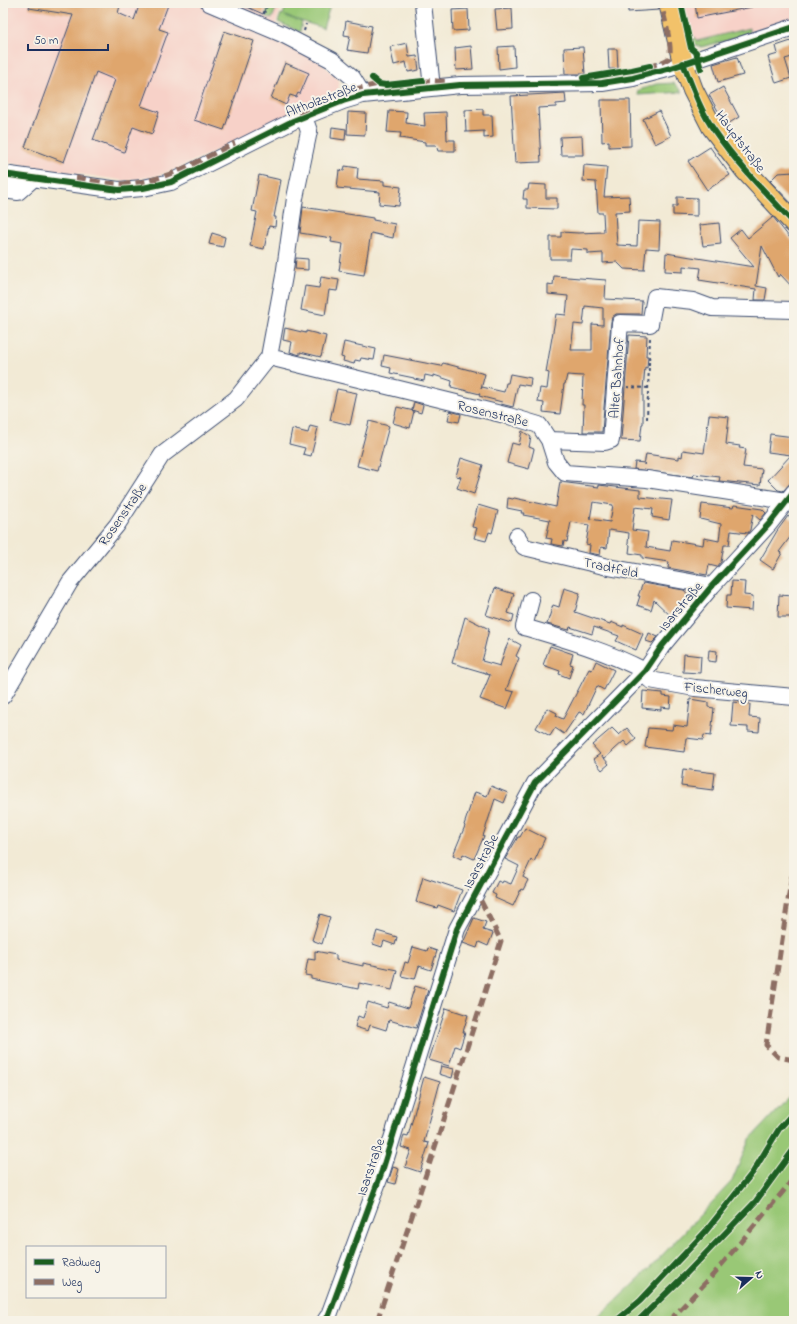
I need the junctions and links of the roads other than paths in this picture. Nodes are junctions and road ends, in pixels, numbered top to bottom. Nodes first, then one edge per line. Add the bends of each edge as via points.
1 (209, 3) edge
2 (669, 3) edge
3 (420, 7) edge
4 (794, 27) edge
5 (683, 63) junction
6 (432, 88) junction
7 (363, 95) junction
8 (304, 117) junction
9 (3, 174) edge
10 (34, 178) junction
11 (3, 190) edge
12 (794, 224) edge
13 (794, 310) edge
14 (269, 358) junction
15 (549, 440) junction
16 (790, 497) edge
17 (517, 536) dead end
18 (712, 586) junction
19 (531, 600) dead end
20 (645, 670) junction
21 (3, 696) edge
22 (794, 697) edge
23 (328, 1319) edge

1 - 7 street via 282,34 332,60 352,77
2 - 5 main road, Hauptstraße
3 - 6 street
4 - 5 street, Altholzstraße
5 - 6 street, Altholzstraße via 633,78 602,83 460,85
5 - 12 main road, Hauptstraße via 693,90 714,130
6 - 7 street, Altholzstraße
7 - 8 street, Altholzstraße
8 - 10 street, Altholzstraße via 171,182 119,190
8 - 14 street, Rosenstraße via 309,131 295,198
9 - 10 street, Altholzstraße
10 - 11 street via 18,192
13 - 15 street, Alter Bahnhof via 712,308 693,301 655,297 650,324 620,323 611,440
14 - 15 street, Rosenstraße via 526,420 539,425
14 - 21 street, Rosenstraße via 236,399 162,455 117,524 70,582
15 - 16 street, Rosenstraße via 556,462 565,473 647,479
16 - 18 street, Isarstraße via 769,524
17 - 18 street, Tradtfeld via 524,547 608,567
18 - 20 street, Isarstraße
19 - 20 street via 524,627 569,640
20 - 22 street, Fischerweg via 650,680 695,688
20 - 23 street, Isarstraße via 535,784 458,929 382,1171

